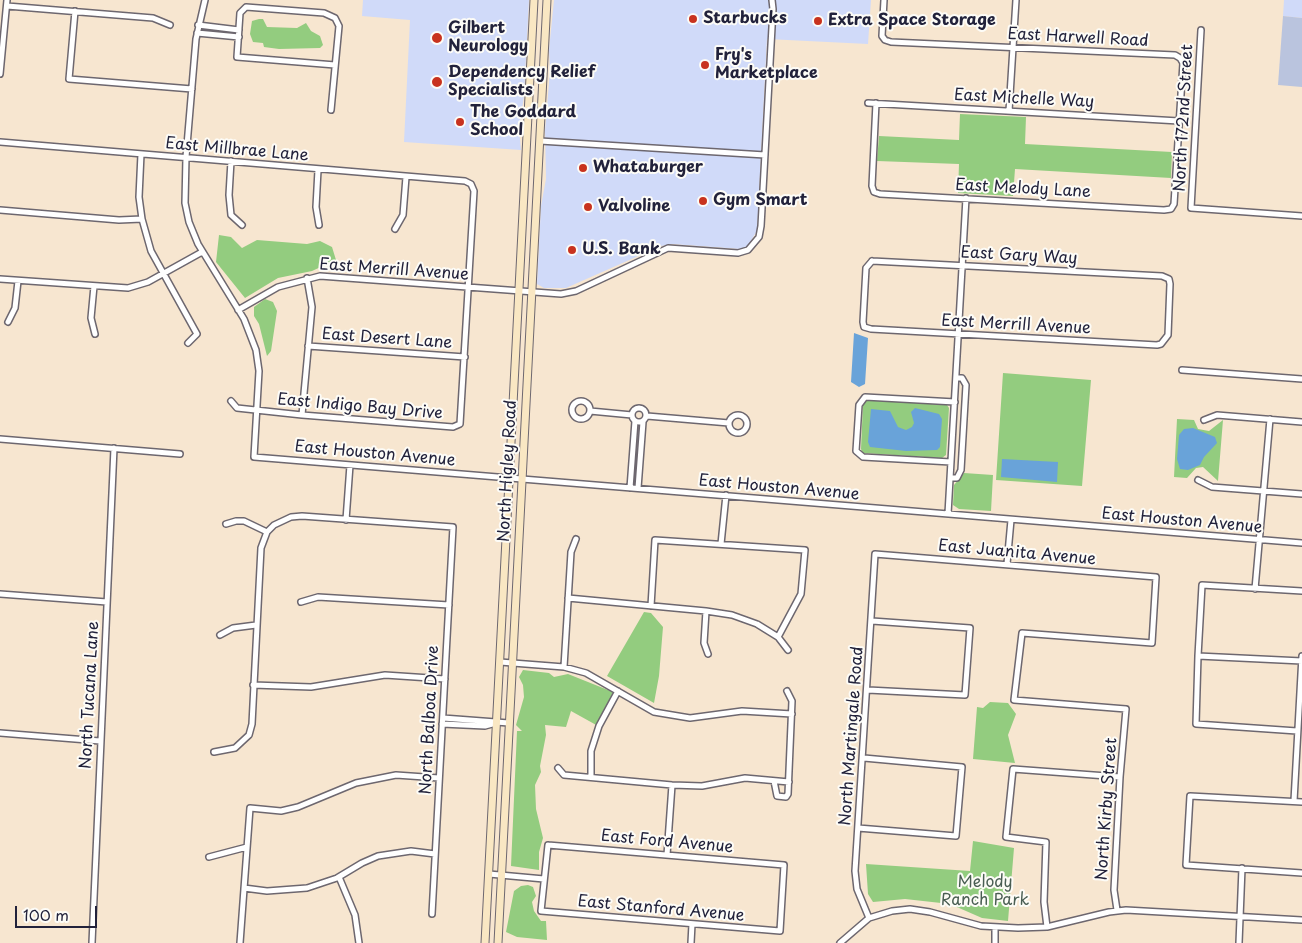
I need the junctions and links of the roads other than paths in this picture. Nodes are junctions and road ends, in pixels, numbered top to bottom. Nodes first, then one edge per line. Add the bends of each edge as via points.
1 (205, 0) edge
2 (534, 0) edge
3 (547, 0) edge
4 (772, 0) edge
5 (884, 0) edge
6 (1016, 0) edge
7 (7, 3) edge
8 (75, 11) junction
9 (170, 25) dead end
10 (198, 25) junction
11 (239, 30) junction
12 (1202, 30) dead end
13 (197, 33) junction
14 (239, 37) junction
15 (1013, 48) junction
16 (335, 65) junction
17 (1, 74) edge
18 (192, 89) junction
19 (868, 103) dead end
20 (876, 103) junction
21 (331, 110) dead end
22 (1009, 111) junction
23 (1179, 121) junction
24 (527, 140) junction
25 (540, 141) junction
26 (0, 142) edge
27 (141, 154) junction
28 (765, 154) junction
29 (186, 157) junction
30 (231, 161) junction
31 (318, 170) junction
32 (406, 177) junction
33 (966, 198) junction
34 (0, 210) edge
35 (1302, 216) edge
36 (142, 219) junction
37 (242, 225) dead end
38 (319, 225) dead end
39 (395, 229) dead end
40 (202, 252) junction
41 (962, 265) junction
42 (164, 275) junction
43 (307, 278) junction
44 (0, 279) edge
45 (18, 281) junction
46 (94, 286) junction
47 (469, 288) junction
48 (525, 293) junction
49 (238, 310) junction
50 (8, 322) dead end
51 (864, 327) joint
52 (95, 334) dead end
53 (958, 335) junction
54 (1166, 340) joint
55 (188, 343) dead end
56 (308, 346) junction
57 (465, 358) junction
58 (1182, 370) dead end
59 (956, 378) junction
60 (1302, 379) edge
61 (231, 401) dead end
62 (955, 402) junction
63 (257, 411) junction
64 (590, 411) dead end
65 (632, 415) junction
66 (302, 416) junction
67 (647, 416) junction
68 (1270, 419) junction
69 (1204, 420) dead end
70 (635, 422) junction
71 (643, 422) junction
72 (1302, 422) edge
73 (729, 423) dead end
74 (0, 439) edge
75 (114, 448) junction
76 (180, 454) dead end
77 (951, 462) junction
78 (350, 465) junction
79 (509, 478) junction
80 (522, 478) junction
81 (950, 478) junction
82 (1198, 480) dead end
83 (630, 488) junction
84 (638, 488) junction
85 (1263, 492) junction
86 (1302, 494) edge
87 (726, 496) junction
88 (948, 514) junction
89 (346, 520) junction
90 (1011, 520) junction
91 (226, 524) dead end
92 (268, 532) junction
93 (576, 539) dead end
94 (1259, 539) junction
95 (1302, 543) edge
96 (721, 544) junction
97 (876, 554) joint
98 (1007, 564) junction
99 (1255, 589) junction
100 (1302, 591) edge
101 (0, 594) edge
102 (568, 598) junction
103 (107, 602) junction
104 (301, 602) dead end
105 (448, 605) junction
106 (651, 606) junction
107 (706, 610) junction
108 (872, 621) junction
109 (256, 625) junction
110 (220, 635) dead end
111 (778, 637) junction
112 (788, 650) dead end
113 (708, 654) dead end
114 (1198, 656) junction
115 (1302, 656) edge
116 (1302, 661) edge
117 (500, 662) junction
118 (512, 663) junction
119 (564, 667) junction
120 (445, 679) junction
121 (254, 685) junction
122 (868, 690) junction
123 (618, 691) junction
124 (787, 691) dead end
125 (1126, 709) joint
126 (792, 714) junction
127 (442, 718) junction
128 (497, 722) junction
129 (509, 723) junction
130 (442, 724) junction
131 (1297, 731) junction
132 (0, 733) edge
133 (100, 741) junction
134 (214, 752) dead end
135 (864, 758) junction
136 (558, 768) dead end
137 (591, 776) junction
138 (1120, 777) junction
139 (439, 778) junction
140 (774, 781) junction
141 (789, 782) junction
142 (672, 785) junction
143 (1294, 801) junction
144 (1302, 802) edge
145 (858, 828) junction
146 (247, 847) junction
147 (435, 854) junction
148 (667, 855) junction
149 (209, 857) dead end
150 (1242, 868) junction
151 (1302, 873) edge
152 (489, 874) junction
153 (502, 875) junction
154 (339, 877) junction
155 (544, 879) junction
156 (244, 888) junction
157 (1117, 910) junction
158 (432, 914) dead end
159 (1240, 916) junction
160 (869, 918) junction
161 (1302, 920) edge
162 (692, 924) junction
163 (995, 927) junction
164 (1047, 927) junction
165 (780, 930) joint
166 (92, 943) edge
167 (240, 943) edge
168 (359, 943) edge
169 (485, 943) edge
170 (498, 943) edge
171 (691, 943) edge
172 (840, 943) edge
173 (995, 943) edge
174 (1239, 943) edge

1 - 10 street
2 - 24 main road, North Higley Road
3 - 25 main road, North Higley Road
4 - 28 street
5 - 15 street, East Harwell Road via 882,36 885,40
6 - 15 street
7 - 8 street
7 - 17 street
8 - 9 street via 153,18
8 - 18 street via 69,79
10 - 11 street
10 - 13 street
11 - 14 street
11 - 16 street via 240,13 246,7 324,13 335,18 339,26
12 - 35 street, North 172nd Street via 1191,208
13 - 14 street
13 - 18 street
14 - 16 street via 237,57
15 - 22 street
15 - 23 street, East Harwell Road via 1180,58 1183,63
16 - 21 street
18 - 29 street
19 - 20 street, East Michelle Way
20 - 22 street, East Michelle Way
20 - 33 street, East Melody Lane via 874,192
22 - 23 street, East Michelle Way
23 - 33 street, East Melody Lane via 1174,204 1171,209
24 - 25 main road
24 - 48 main road, North Higley Road
25 - 28 street
25 - 48 main road, North Higley Road
26 - 27 street, East Millbrae Lane
27 - 29 street, East Millbrae Lane
27 - 36 street
28 - 48 street via 760,237 748,250 738,253 668,248 570,293
29 - 30 street, East Millbrae Lane
29 - 40 street via 185,203
30 - 31 street, East Millbrae Lane
30 - 37 street via 228,195 231,215
31 - 32 street, East Millbrae Lane
31 - 38 street via 316,207
32 - 39 street via 403,215
32 - 47 street, East Millbrae Lane via 471,184 474,191
33 - 41 street
34 - 36 street
36 - 42 street via 151,250
40 - 42 street
40 - 49 street
41 - 51 street, East Gary Way via 872,261 866,268
41 - 53 street
41 - 54 street, East Gary Way via 1162,276 1169,279 1170,284
42 - 46 street via 128,288
42 - 55 street via 197,334
43 - 47 street, East Merrill Avenue via 344,276
43 - 49 street, East Merrill Avenue via 278,287
43 - 56 street via 312,308
44 - 45 street
45 - 46 street
45 - 50 street via 16,308
46 - 52 street via 91,318
47 - 48 street, East Merrill Avenue
47 - 57 street
48 - 79 main road, North Higley Road
48 - 80 main road, North Higley Road
49 - 63 street via 256,350 259,371
51 - 53 street, East Merrill Avenue
53 - 54 street, East Merrill Avenue via 1157,345
53 - 59 street
56 - 57 street, East Desert Lane
56 - 66 street
57 - 66 street, East Indigo Bay Drive via 460,424 453,427
58 - 60 street
59 - 62 street
59 - 81 street via 962,378 966,384 962,470 957,478
61 - 63 street, East Indigo Bay Drive via 237,408
62 - 77 street
62 - 77 street via 866,397 859,405 858,455
63 - 66 street, East Indigo Bay Drive
63 - 78 street, East Houston Avenue via 254,457
64 - 65 street
65 - 67 street via 640,408 646,411
65 - 70 street
67 - 71 street
67 - 73 street
68 - 69 street via 1217,415
68 - 72 street
68 - 85 street
70 - 71 street
70 - 83 street
71 - 84 street
74 - 75 street
75 - 76 street
75 - 103 street, North Tucana Lane
77 - 81 street
78 - 79 street, East Houston Avenue
78 - 89 street
79 - 80 street, East Houston Avenue
79 - 117 main road, North Higley Road
80 - 83 street, East Houston Avenue
80 - 118 main road, North Higley Road
81 - 88 street
82 - 85 street via 1212,487
83 - 84 street, East Houston Avenue
84 - 87 street, East Houston Avenue
85 - 86 street
85 - 94 street
87 - 88 street, East Houston Avenue
87 - 96 street
88 - 90 street, East Houston Avenue
89 - 92 street via 291,517 274,524
89 - 105 street, North Balboa Drive via 453,527
90 - 94 street, East Houston Avenue
90 - 98 street
91 - 92 street via 244,521
92 - 109 street via 262,548
93 - 102 street via 571,552
94 - 95 street, East Houston Avenue
94 - 99 street
96 - 106 street via 655,540
96 - 111 street via 805,550 801,594
97 - 98 street, East Juanita Avenue
97 - 108 street, North Martingale Road
98 - 125 street, East Juanita Avenue via 1156,577 1152,643 1022,633 1014,700
99 - 100 street
99 - 114 street via 1202,585
101 - 103 street
102 - 106 street
102 - 119 street
103 - 133 street, North Tucana Lane
104 - 105 street via 318,597
105 - 120 street, North Balboa Drive
106 - 107 street
107 - 111 street via 757,624
107 - 113 street via 704,643
108 - 122 street, North Martingale Road
108 - 122 street via 970,628 965,696
109 - 110 street via 233,628
109 - 121 street
111 - 112 street
114 - 116 street
114 - 131 street via 1196,724
115 - 116 street
116 - 131 street
117 - 118 street
117 - 128 main road, North Higley Road
118 - 119 street
118 - 129 main road, North Higley Road
119 - 123 street via 586,673
120 - 121 street via 385,675 311,687
120 - 127 street, North Balboa Drive
121 - 134 street via 249,735 235,748
122 - 135 street, North Martingale Road
123 - 126 street via 654,712 690,718 742,711
123 - 137 street via 599,726 591,751
124 - 126 street via 792,701
125 - 138 street, North Kirby Street
126 - 141 street
127 - 128 street
127 - 130 street, North Balboa Drive
128 - 129 street
128 - 130 street via 485,726
128 - 152 main road, North Higley Road
129 - 153 main road, North Higley Road
130 - 139 street, North Balboa Drive
131 - 143 street
132 - 133 street
133 - 166 street, North Tucana Lane
135 - 145 street, North Martingale Road
135 - 145 street via 962,767 956,836
136 - 137 street via 564,776
137 - 142 street
138 - 157 street, North Kirby Street via 1114,890
138 - 164 street via 1013,769 1006,837 1046,842 1044,902
139 - 146 street via 396,775 356,783 298,808 250,808
139 - 147 street, North Balboa Drive
140 - 141 street
140 - 141 street via 774,791 781,797 788,794
140 - 142 street via 744,778 702,786
142 - 148 street
143 - 144 street
143 - 150 street via 1190,796 1186,865
145 - 160 street, North Martingale Road via 857,889
146 - 149 street
146 - 156 street
147 - 154 street via 411,851 378,856
147 - 158 street, North Balboa Drive
148 - 155 street, East Ford Avenue via 548,844
148 - 165 street, East Ford Avenue via 784,865
150 - 151 street
150 - 159 street
152 - 153 street
152 - 169 main road, North Higley Road
153 - 155 street
153 - 170 main road, North Higley Road
154 - 156 street via 290,891
154 - 168 street via 352,907
155 - 162 street, East Stanford Avenue via 541,912
156 - 167 street
157 - 159 street
157 - 164 street
159 - 161 street
159 - 174 street
160 - 163 street via 892,911 918,910
160 - 172 street
162 - 165 street, East Stanford Avenue
162 - 171 street
163 - 164 street
163 - 173 street

